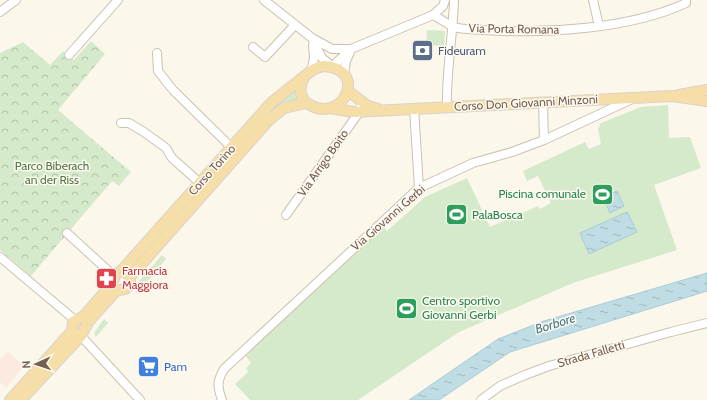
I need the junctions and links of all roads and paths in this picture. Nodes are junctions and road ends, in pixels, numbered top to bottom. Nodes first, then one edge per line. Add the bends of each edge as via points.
1 (16, 0) edge
2 (118, 0) edge
3 (264, 0) edge
4 (445, 0) edge
5 (454, 0) edge
6 (592, 0) edge
7 (686, 0) edge
8 (0, 12) edge
9 (433, 15) junction
10 (295, 25) junction
11 (599, 26) junction
12 (453, 27) junction
13 (312, 38) junction
14 (253, 47) dead end
15 (351, 50) junction
16 (156, 53) dead end
17 (69, 55) dead end
18 (333, 67) junction
19 (308, 73) junction
20 (344, 74) junction
21 (348, 91) junction
22 (707, 91) edge
23 (672, 96) junction
24 (637, 97) junction
25 (360, 100) junction
26 (707, 100) edge
27 (543, 102) junction
28 (306, 104) junction
29 (447, 107) junction
30 (330, 108) junction
31 (414, 108) junction
32 (380, 110) junction
33 (360, 112) junction
34 (121, 123) dead end
35 (544, 140) junction
36 (232, 148) junction
37 (200, 183) junction
38 (419, 188) junction
39 (286, 215) dead end
40 (68, 233) dead end
41 (0, 258) edge
42 (122, 274) junction
43 (75, 320) junction
44 (707, 323) edge
45 (72, 331) junction
46 (81, 336) junction
47 (10, 400) edge
48 (22, 400) edge
49 (140, 400) edge
50 (222, 400) edge
51 (481, 400) edge

1 - 8 street
2 - 17 street
3 - 10 street
4 - 9 street via 443,6
5 - 12 street
6 - 11 street
7 - 11 street, Via Porta Romana via 686,3 673,9 640,19
9 - 12 street, Via Porta Romana
9 - 15 street
10 - 13 street
10 - 14 street via 265,57
11 - 12 street, Via Porta Romana via 500,31
12 - 29 street via 446,89
13 - 15 street via 332,50
13 - 18 street via 322,58
13 - 19 street via 314,58
15 - 18 street
15 - 20 street
16 - 36 street via 158,71 173,90
18 - 19 main road via 324,66
18 - 20 main road
19 - 28 main road via 301,89
19 - 36 main road, Corso Torino via 271,103
20 - 21 main road
21 - 25 main road, Corso Don Giovanni Minzoni
21 - 30 main road via 342,101
22 - 23 main road, Corso Don Giovanni Minzoni
22 - 26 main road, Corso Don Giovanni Minzoni
23 - 24 main road, Corso Don Giovanni Minzoni
23 - 26 main road, Corso Don Giovanni Minzoni
24 - 27 main road, Corso Don Giovanni Minzoni
24 - 35 street, Via Giovanni Gerbi
25 - 32 main road, Corso Don Giovanni Minzoni
25 - 33 street
27 - 29 main road, Corso Don Giovanni Minzoni
27 - 35 street
28 - 30 main road via 322,109
28 - 42 main road, Corso Torino via 284,108 269,120
29 - 31 main road, Corso Don Giovanni Minzoni
30 - 33 main road, Corso Don Giovanni Minzoni
31 - 32 main road, Corso Don Giovanni Minzoni
31 - 38 street
32 - 33 main road, Corso Don Giovanni Minzoni
33 - 39 street, Via Arrigo Boito
34 - 37 street via 129,123 166,148 172,158
35 - 38 street, Via Giovanni Gerbi via 473,163
36 - 37 main road, Corso Torino
37 - 42 main road, Corso Torino
38 - 50 street, Via Giovanni Gerbi via 224,369 219,378 218,389
40 - 42 street
41 - 43 street
42 - 43 main road, Corso Torino via 84,316
42 - 46 main road, Corso Torino via 130,285 116,291 89,321
43 - 45 main road
44 - 51 street, Strada Falletti via 549,366 500,386
45 - 46 main road
45 - 47 main road
46 - 48 main road, Corso Torino
46 - 49 street

